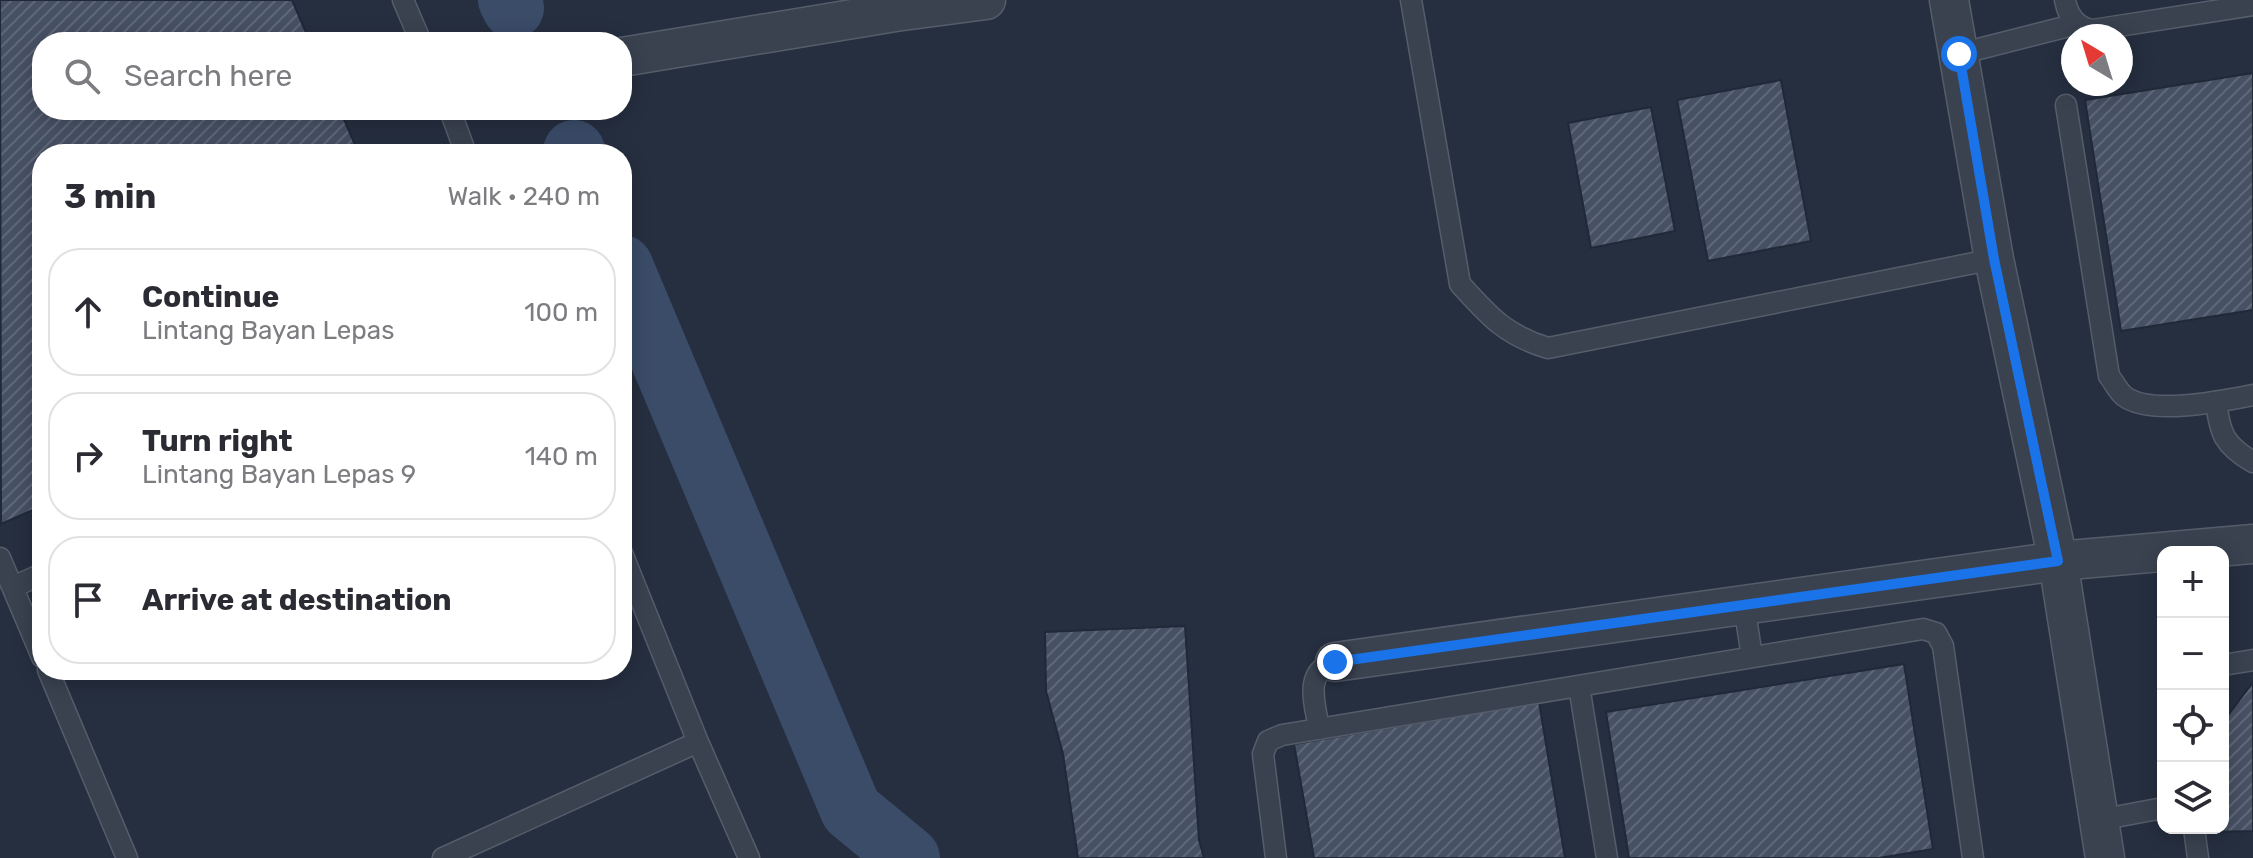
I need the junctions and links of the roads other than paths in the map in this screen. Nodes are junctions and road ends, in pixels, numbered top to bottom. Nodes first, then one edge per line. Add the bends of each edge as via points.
1 (403, 0) edge
2 (986, 0) edge
3 (1411, 0) edge
4 (1949, 0) edge
5 (2065, 0) edge
6 (2253, 5) edge
7 (894, 6) edge
8 (2077, 24) edge
9 (2131, 24) edge
10 (2061, 28) edge
11 (417, 32) edge
12 (1959, 54) junction
13 (632, 55) edge
14 (2066, 105) dead end
15 (454, 120) edge
16 (462, 144) edge
17 (1994, 259) junction
18 (2253, 395) edge
19 (2216, 402) junction
20 (2253, 462) edge
21 (2253, 544) edge
22 (0, 558) edge
23 (2058, 561) junction
24 (32, 578) edge
25 (632, 578) edge
26 (13, 587) junction
27 (1744, 605) junction
28 (32, 633) edge
29 (1752, 657) junction
30 (2253, 660) edge
31 (1335, 662) joint
32 (2229, 664) edge
33 (52, 680) edge
34 (1579, 686) junction
35 (1319, 729) junction
36 (698, 742) junction
37 (2157, 809) edge
38 (2099, 820) junction
39 (2195, 834) edge
40 (127, 858) edge
41 (443, 858) edge
42 (749, 858) edge
43 (1276, 858) edge
44 (1607, 858) edge
45 (1973, 858) edge
46 (2105, 858) edge
47 (2198, 858) edge

1 - 11 lane
2 - 7 street
3 - 17 lane via 1460,284 1491,318 1523,340 1548,348
4 - 12 street
5 - 8 lane
6 - 9 lane
7 - 13 street
10 - 12 lane
12 - 17 street
14 - 19 lane via 2109,376 2124,396 2149,406
15 - 16 lane
17 - 23 street
18 - 19 lane
19 - 20 lane via 2220,433
21 - 23 street
22 - 26 lane
23 - 27 street
23 - 38 street
24 - 26 lane
25 - 36 lane
26 - 28 lane
27 - 29 lane
27 - 31 street
29 - 34 lane
29 - 45 lane via 1923,629 1936,633 1943,646
30 - 32 lane
31 - 35 lane via 1325,665 1313,681
33 - 40 lane
34 - 35 lane
34 - 44 lane
35 - 43 lane via 1268,741 1263,754
36 - 41 lane
36 - 42 lane
37 - 38 lane
38 - 46 street
39 - 47 lane

